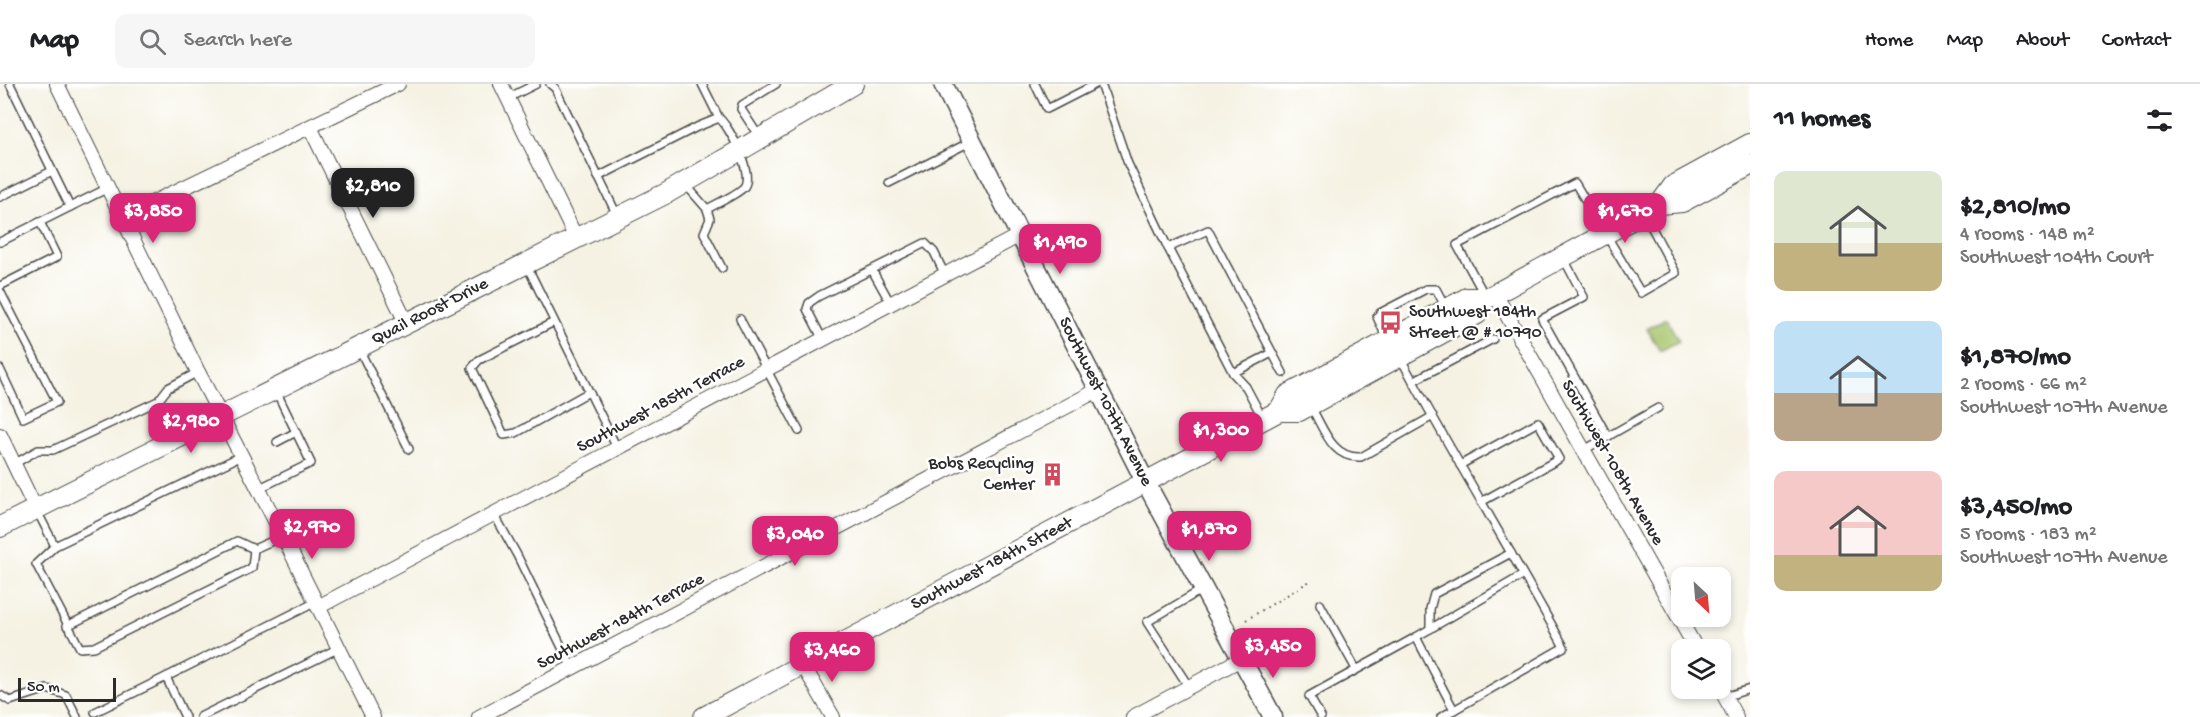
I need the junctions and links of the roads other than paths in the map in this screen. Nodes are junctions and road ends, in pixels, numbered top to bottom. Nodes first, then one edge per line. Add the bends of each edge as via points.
1 (10, 84) edge
2 (58, 84) edge
3 (398, 84) edge
4 (501, 84) edge
5 (536, 84) edge
6 (550, 84) edge
7 (702, 84) edge
8 (776, 84) edge
9 (853, 84) edge
10 (943, 84) edge
11 (1035, 84) edge
12 (1099, 84) edge
13 (507, 98) junction
14 (719, 118) junction
15 (310, 127) junction
16 (760, 139) junction
17 (972, 141) junction
18 (1750, 144) edge
19 (740, 151) junction
20 (1750, 165) edge
21 (52, 171) junction
22 (598, 177) junction
23 (685, 183) junction
24 (889, 183) dead end
25 (108, 188) junction
26 (0, 197) edge
27 (70, 207) junction
28 (1652, 208) junction
29 (707, 209) junction
30 (123, 218) junction
31 (618, 218) junction
32 (40, 222) junction
33 (1605, 234) junction
34 (1020, 235) junction
35 (576, 238) junction
36 (0, 242) edge
37 (1168, 248) junction
38 (1563, 257) junction
39 (525, 264) junction
40 (722, 268) dead end
41 (872, 270) junction
42 (945, 275) junction
43 (0, 286) edge
44 (0, 291) edge
45 (1490, 296) junction
46 (891, 304) junction
47 (1447, 309) junction
48 (740, 319) dead end
49 (554, 322) junction
50 (407, 324) junction
51 (1493, 339) dead end
52 (823, 340) junction
53 (359, 349) junction
54 (1394, 349) junction
55 (1272, 353) junction
56 (0, 369) edge
57 (767, 370) junction
58 (198, 372) junction
59 (1233, 373) junction
60 (1283, 373) dead end
61 (1413, 381) junction
62 (1098, 390) junction
63 (276, 391) junction
64 (589, 392) junction
65 (1310, 405) junction
66 (1658, 408) dead end
67 (1271, 415) junction
68 (1433, 416) junction
69 (222, 418) junction
70 (799, 431) dead end
71 (296, 432) junction
72 (0, 435) edge
73 (1608, 437) junction
74 (277, 442) dead end
75 (409, 448) dead end
76 (617, 448) junction
77 (1584, 450) junction
78 (241, 456) junction
79 (14, 464) junction
80 (1460, 465) junction
81 (1146, 483) junction
82 (258, 489) junction
83 (1481, 502) junction
84 (36, 510) junction
85 (494, 514) junction
86 (0, 527) edge
87 (283, 536) junction
88 (55, 546) junction
89 (254, 549) junction
90 (1511, 553) junction
91 (1523, 575) junction
92 (1203, 589) junction
93 (317, 604) junction
94 (1320, 604) dead end
95 (67, 626) junction
96 (1430, 629) junction
97 (1416, 637) junction
98 (1692, 639) edge
99 (339, 648) junction
100 (1241, 659) junction
101 (803, 665) junction
102 (572, 668) junction
103 (1356, 669) junction
104 (165, 677) junction
105 (1189, 687) junction
106 (1750, 689) edge
107 (1731, 692) edge
108 (0, 695) edge
109 (1726, 699) edge
110 (1454, 710) junction
111 (95, 712) dead end
112 (370, 716) edge
113 (77, 717) edge
114 (186, 717) edge
115 (200, 717) edge
116 (478, 717) edge
117 (704, 717) edge
118 (833, 717) edge
119 (1133, 717) edge
120 (1274, 717) edge
121 (1321, 717) edge
122 (1442, 717) edge
123 (1737, 717) edge

1 - 21 lane
2 - 25 street
3 - 15 street
4 - 13 street
5 - 13 lane
6 - 22 lane
7 - 14 lane
8 - 16 lane via 741,108
9 - 16 main road, Quail Roost Drive
10 - 17 street, Southwest 107th Avenue
11 - 12 lane via 1047,109
12 - 37 lane via 1128,164
13 - 35 street
14 - 19 lane
14 - 22 lane
15 - 30 street
15 - 50 street
16 - 19 main road, Quail Roost Drive
17 - 24 lane
17 - 34 street, Southwest 107th Avenue
18 - 28 main road, Southwest 184th Street via 1673,186
19 - 23 main road, Quail Roost Drive
19 - 29 lane via 748,177 744,187
20 - 28 main road, Southwest 184th Street via 1682,202
21 - 26 lane
21 - 27 lane
22 - 31 lane
23 - 29 lane
23 - 31 main road, Quail Roost Drive
25 - 27 lane
25 - 30 street
27 - 32 lane
28 - 33 main road, Southwest 184th Street
28 - 33 lane via 1676,273 1641,293
29 - 40 lane via 710,219 704,233
30 - 58 street
31 - 35 main road, Quail Roost Drive
32 - 36 lane
32 - 43 lane via 57,257
33 - 38 main road, Southwest 184th Street
33 - 45 lane via 1575,183 1457,245
34 - 42 street, Southwest 185th Terrace
34 - 62 street, Southwest 107th Avenue
35 - 39 main road, Quail Roost Drive
37 - 55 lane via 1208,230
37 - 59 lane
38 - 45 main road, Southwest 184th Street
38 - 73 lane via 1584,297 1542,319
39 - 49 lane
39 - 50 main road, Quail Roost Drive
41 - 42 lane via 925,243
41 - 46 lane
41 - 52 lane via 809,303 807,309
42 - 46 street, Southwest 185th Terrace
44 - 56 lane via 57,402 23,418
45 - 47 main road, Southwest 184th Street via 1467,298
45 - 54 main road, Southwest 184th Street via 1477,314
45 - 77 street, Southwest 108th Avenue
46 - 52 street, Southwest 185th Terrace
47 - 54 main road, Southwest 184th Street
47 - 54 lane via 1432,288 1380,313 1378,322
48 - 57 lane
49 - 64 lane
49 - 64 lane via 479,360 472,368 504,435 516,433
50 - 53 main road, Quail Roost Drive
51 - 61 lane
52 - 57 street, Southwest 185th Terrace
53 - 63 main road, Quail Roost Drive
53 - 75 lane
54 - 61 lane
54 - 65 main road, Southwest 184th Street
54 - 67 main road, Southwest 184th Street via 1288,395
55 - 59 lane
55 - 60 lane
57 - 70 lane
57 - 76 street, Southwest 185th Terrace
58 - 69 street
58 - 79 lane via 168,388 158,401 53,450 38,450
59 - 67 lane
61 - 68 lane
62 - 81 street, Southwest 107th Avenue
62 - 102 street, Southwest 184th Terrace
63 - 69 main road, Quail Roost Drive
63 - 71 lane
64 - 76 lane
65 - 67 main road, Southwest 184th Street via 1299,411
65 - 68 lane via 1333,445 1350,458 1361,457
66 - 73 lane
67 - 81 main road, Southwest 184th Street
68 - 80 lane
69 - 78 street
69 - 84 main road, Quail Roost Drive
71 - 74 lane
71 - 82 lane via 311,463
72 - 79 street
73 - 77 lane
76 - 85 street, Southwest 185th Terrace
77 - 98 street, Southwest 108th Avenue
78 - 82 street
78 - 88 lane
79 - 84 street
80 - 83 lane
80 - 83 lane via 1538,422 1559,459
81 - 92 street, Southwest 107th Avenue
81 - 101 main road, Southwest 184th Street
82 - 87 street
83 - 90 lane
84 - 86 main road, Quail Roost Drive
84 - 88 lane
85 - 93 street, Southwest 185th Terrace
85 - 102 lane
87 - 89 lane
87 - 93 street
88 - 95 lane via 36,564
89 - 95 lane via 237,541
89 - 95 lane via 252,568 94,647 80,648
90 - 91 lane
90 - 96 lane via 1434,594
91 - 96 lane
91 - 110 lane via 1564,647
92 - 100 street, Southwest 107th Avenue
92 - 105 lane via 1148,622
93 - 99 street
93 - 104 lane
94 - 103 lane
96 - 97 lane
97 - 103 lane
97 - 110 lane
99 - 112 street
99 - 115 lane
100 - 105 street
100 - 120 street, Southwest 107th Avenue
101 - 117 main road, Southwest 184th Street
101 - 118 street
102 - 116 street, Southwest 184th Terrace
103 - 121 lane via 1309,696
104 - 111 lane
104 - 114 lane
105 - 119 street
106 - 107 lane
108 - 113 lane via 10,701 47,689 66,695
109 - 123 street
110 - 122 lane

